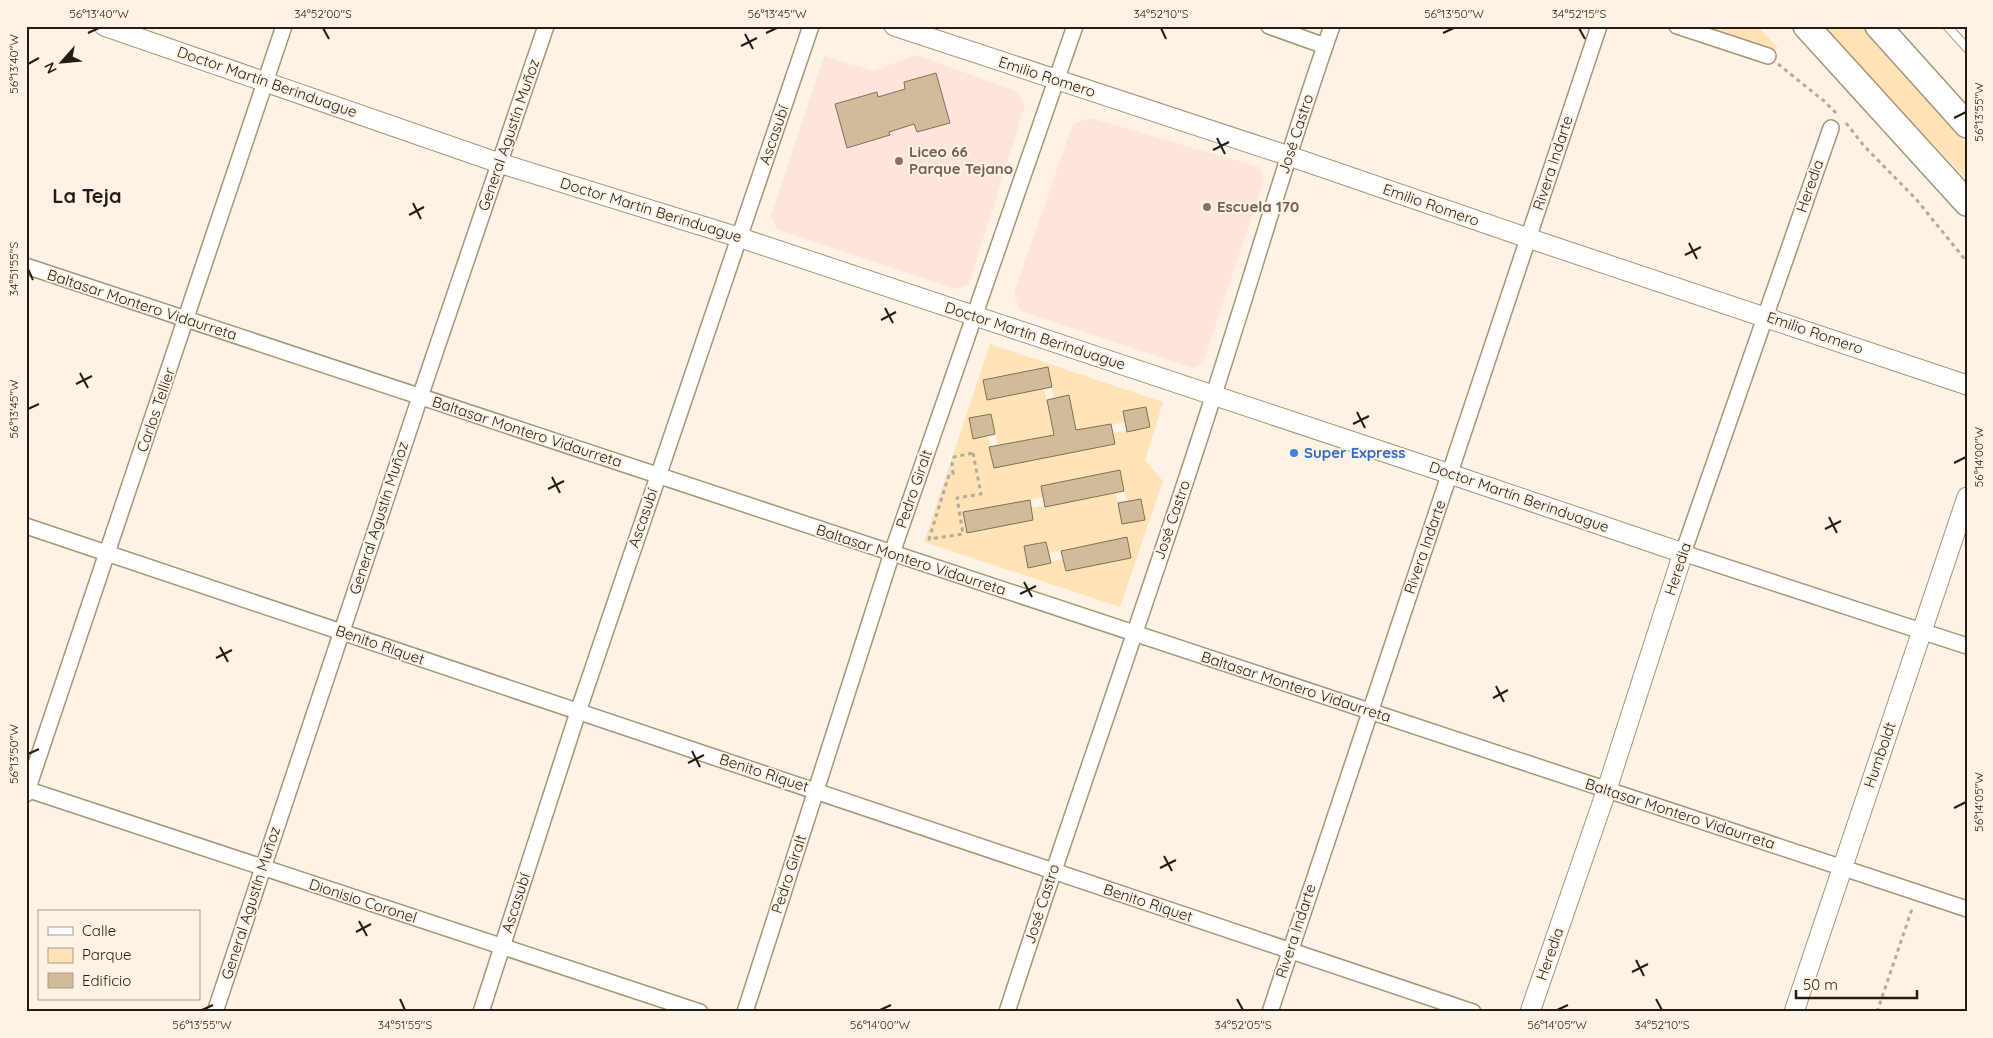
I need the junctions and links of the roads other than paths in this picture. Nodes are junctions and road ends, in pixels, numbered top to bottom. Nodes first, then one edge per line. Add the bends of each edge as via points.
1 (104, 26) edge
2 (284, 26) edge
3 (546, 26) edge
4 (811, 26) edge
5 (894, 26) edge
6 (1075, 26) edge
7 (1269, 26) edge
8 (1332, 26) edge
9 (1599, 26) edge
10 (1677, 26) edge
11 (1806, 26) edge
12 (1878, 26) edge
13 (1947, 26) edge
14 (1324, 46) junction
15 (1967, 48) edge
16 (1768, 56) road end
17 (1057, 80) junction
18 (266, 81) junction
19 (1967, 125) edge
20 (1831, 128) dead end
21 (1288, 156) junction
22 (499, 163) junction
23 (1967, 203) edge
24 (738, 237) junction
25 (1528, 238) junction
26 (26, 266) edge
27 (974, 316) junction
28 (1764, 316) junction
29 (186, 319) junction
30 (1967, 385) edge
31 (1214, 395) junction
32 (420, 397) junction
33 (1450, 474) junction
34 (658, 476) junction
35 (1967, 498) edge
36 (26, 526) edge
37 (892, 553) junction
38 (107, 554) junction
39 (1683, 554) junction
40 (342, 632) junction
41 (1922, 632) junction
42 (1134, 633) junction
43 (1967, 646) edge
44 (1369, 711) junction
45 (578, 712) junction
46 (1607, 789) junction
47 (816, 790) junction
48 (27, 791) edge
49 (262, 868) junction
50 (1841, 868) junction
51 (1053, 871) junction
52 (1967, 909) edge
53 (502, 946) junction
54 (1290, 950) junction
55 (215, 1012) edge
56 (481, 1012) edge
57 (700, 1012) edge
58 (746, 1012) edge
59 (1007, 1012) edge
60 (1270, 1012) edge
61 (1473, 1012) edge
62 (1530, 1012) edge
63 (1794, 1012) edge

1 - 18 street, Doctor Martín Berinduague
2 - 18 street, Carlos Tellier
3 - 22 street, General Agustín Muñoz
4 - 24 street, Ascasubí
5 - 17 street, Emilio Romero
6 - 17 street, Pedro Giralt
7 - 14 street
8 - 14 street, José Castro
9 - 25 street, Rivera Indarte
10 - 16 street
11 - 23 highway
12 - 19 highway
13 - 15 lane
14 - 21 street, José Castro
17 - 21 street, Emilio Romero
17 - 27 street, Pedro Giralt
18 - 22 street, Doctor Martín Berinduague
18 - 29 street, Carlos Tellier
20 - 28 street, Heredia
21 - 25 street, Emilio Romero
21 - 31 street, José Castro
22 - 24 street, Doctor Martín Berinduague
22 - 32 street, General Agustín Muñoz
24 - 27 street, Doctor Martín Berinduague
24 - 34 street, Ascasubí
25 - 28 street, Emilio Romero
25 - 33 street, Rivera Indarte
26 - 29 street, Baltasar Montero Vidaurreta
27 - 31 street, Doctor Martín Berinduague
27 - 37 street, Pedro Giralt
28 - 30 street, Emilio Romero
28 - 39 street, Heredia
29 - 32 street, Baltasar Montero Vidaurreta
29 - 38 street, Carlos Tellier
31 - 33 street, Doctor Martín Berinduague
31 - 42 street, José Castro
32 - 34 street, Baltasar Montero Vidaurreta
32 - 40 street, General Agustín Muñoz
33 - 39 street, Doctor Martín Berinduague
33 - 44 street, Rivera Indarte
34 - 37 street, Baltasar Montero Vidaurreta
34 - 45 street, Ascasubí
35 - 41 street, Humboldt
36 - 38 street, Benito Riquet
37 - 42 street, Baltasar Montero Vidaurreta
37 - 47 street, Pedro Giralt
38 - 40 street, Benito Riquet
38 - 48 street, Carlos Tellier
39 - 41 street, Doctor Martín Berinduague
39 - 46 street, Heredia
40 - 45 street, Benito Riquet
40 - 49 street, General Agustín Muñoz
41 - 43 street, Doctor Martín Berinduague
41 - 50 street, Humboldt
42 - 44 street, Baltasar Montero Vidaurreta
42 - 51 street, José Castro
44 - 46 street, Baltasar Montero Vidaurreta
44 - 54 street, Rivera Indarte
45 - 47 street, Benito Riquet
45 - 53 street, Ascasubí
46 - 50 street, Baltasar Montero Vidaurreta
46 - 62 street, Heredia
47 - 51 street, Benito Riquet
47 - 58 street, Pedro Giralt
48 - 49 street, Dionisio Coronel
49 - 53 street, Dionisio Coronel
49 - 55 street, General Agustín Muñoz
50 - 52 street, Baltasar Montero Vidaurreta
50 - 63 street, Humboldt
51 - 54 street, Benito Riquet
51 - 59 street, José Castro
53 - 56 street, Ascasubí
53 - 57 street, Dionisio Coronel
54 - 60 street, Rivera Indarte
54 - 61 street, Benito Riquet

